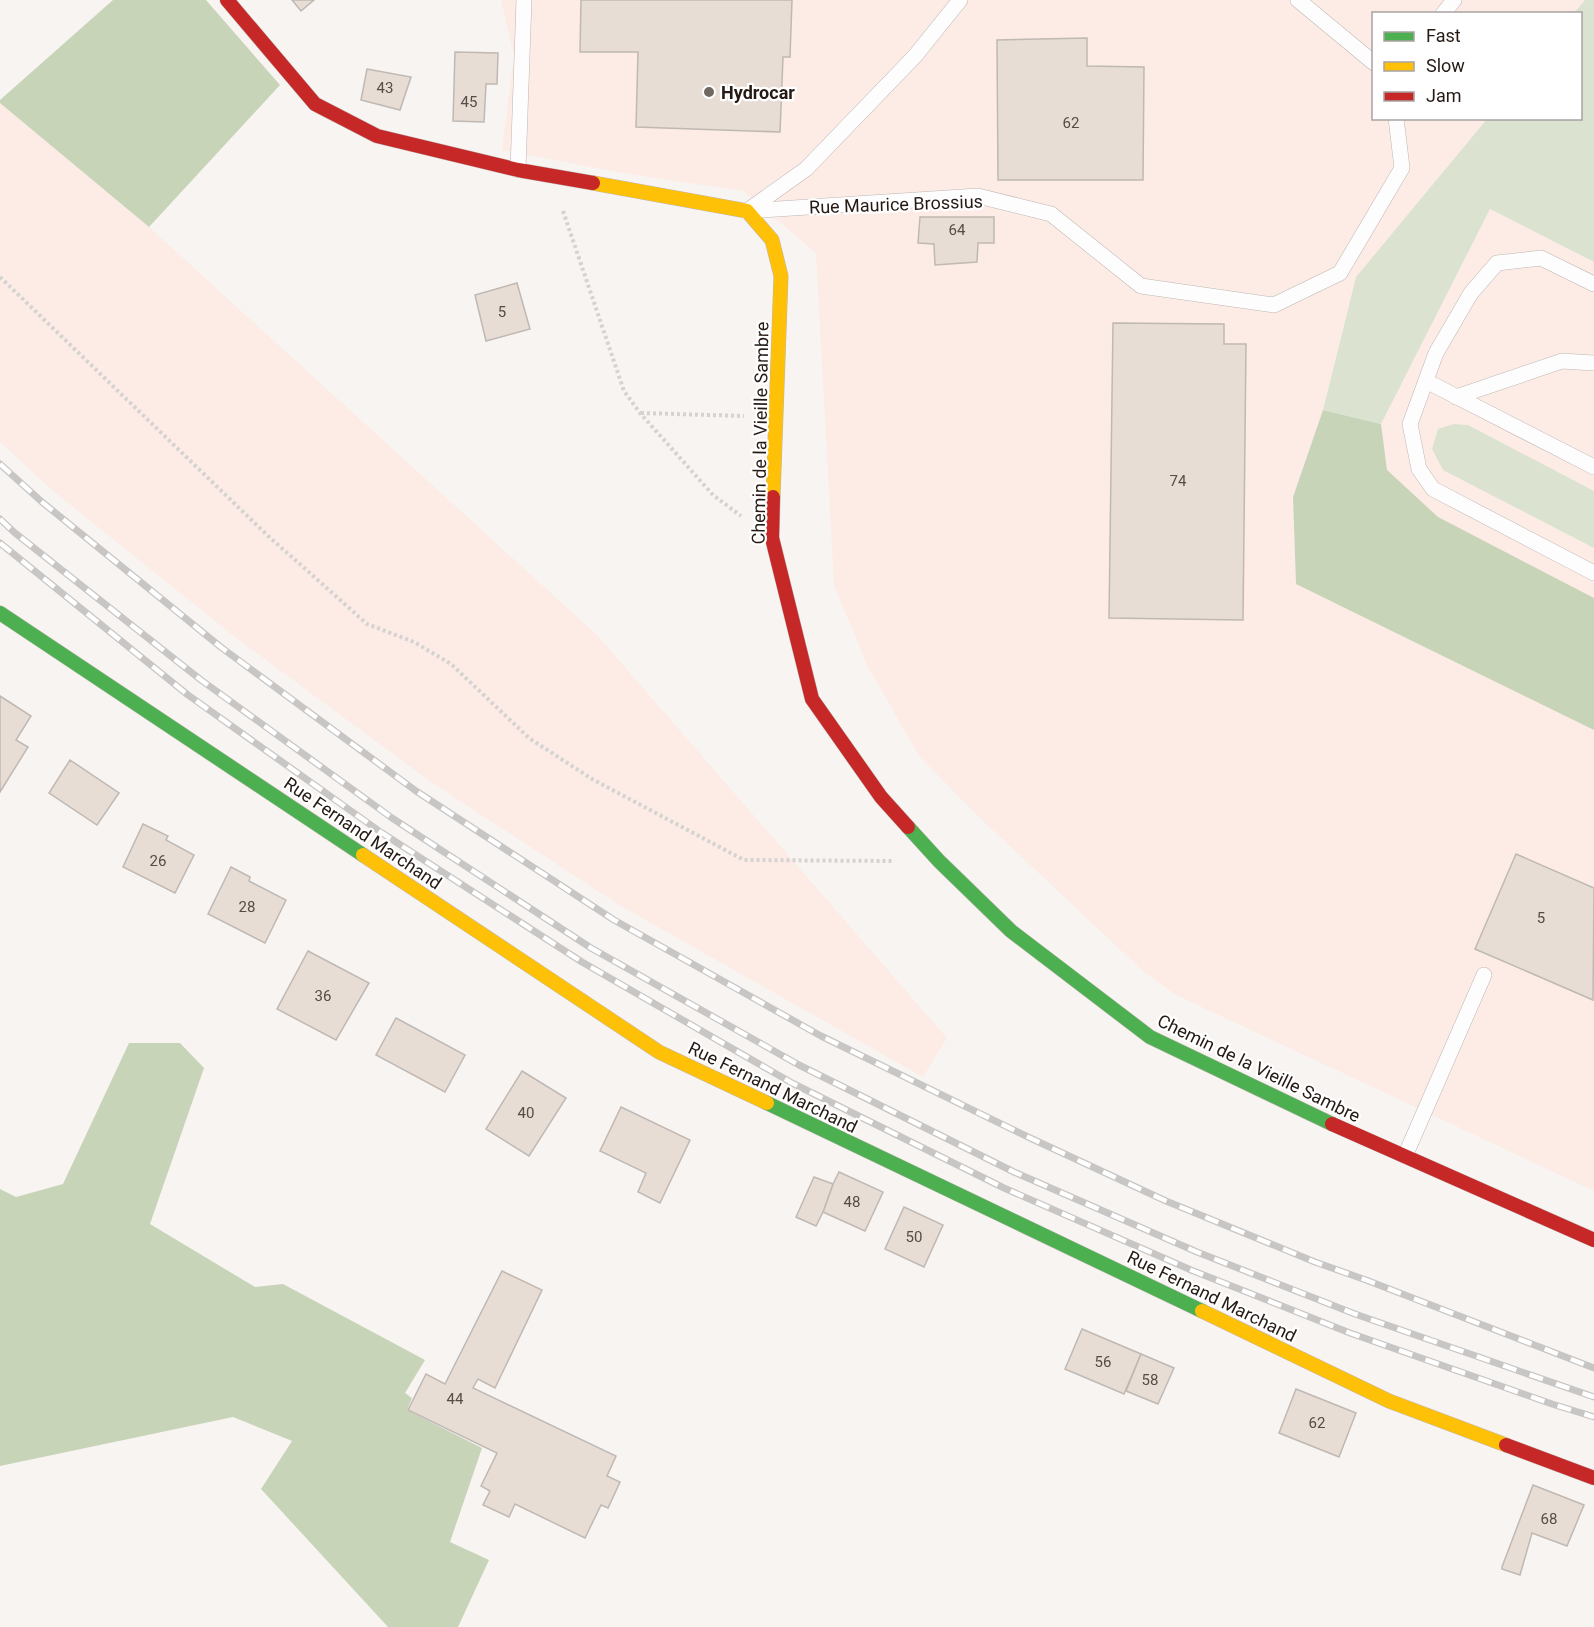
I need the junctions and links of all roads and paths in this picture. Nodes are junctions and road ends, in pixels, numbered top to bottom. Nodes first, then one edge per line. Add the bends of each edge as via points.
1 (227, 0) edge
2 (524, 0) edge
3 (960, 0) edge
4 (1298, 0) edge
5 (1454, 0) edge
6 (1445, 12) edge
7 (1372, 61) edge
8 (1396, 120) edge
9 (518, 170) junction
10 (552, 176) junction
11 (747, 211) junction
12 (0, 276) edge
13 (1594, 284) edge
14 (1594, 363) edge
15 (1426, 381) junction
16 (1456, 397) junction
17 (640, 413) junction
18 (776, 416) junction
19 (1594, 467) edge
20 (772, 538) junction
21 (1594, 573) edge
22 (0, 613) edge
23 (939, 861) junction
24 (1484, 975) dead end
25 (1405, 1156) junction
26 (1594, 1240) edge
27 (1594, 1478) edge

1 - 9 street, Rue Maurice Brossius via 315,104 377,136
2 - 9 lane
3 - 11 lane, Rue Maurice Brossius via 915,56 806,169
4 - 7 lane
5 - 6 lane
8 - 11 lane, Rue Maurice Brossius via 1402,168 1340,273 1274,305 1141,286 1051,214 978,196
9 - 10 street, Rue Maurice Brossius
10 - 11 street, Rue Maurice Brossius
10 - 17 path via 624,391
11 - 18 street, Chemin de la Vieille Sambre via 771,240 781,276
12 - 23 path via 266,534 367,624 414,642 452,664 529,738 592,779 744,860
13 - 15 lane via 1542,258 1497,263 1471,293 1436,353
14 - 16 lane via 1562,362
15 - 16 lane
15 - 21 lane via 1410,424 1419,469 1433,489
16 - 19 lane
17 - 18 path
17 - 20 path via 713,495
18 - 20 street, Chemin de la Vieille Sambre
20 - 23 street, Chemin de la Vieille Sambre via 812,699 881,797
22 - 27 street, Rue Fernand Marchand via 659,1052 1389,1401
23 - 25 street, Chemin de la Vieille Sambre via 1011,931 1150,1037
24 - 25 lane
25 - 26 street, Chemin de la Vieille Sambre

